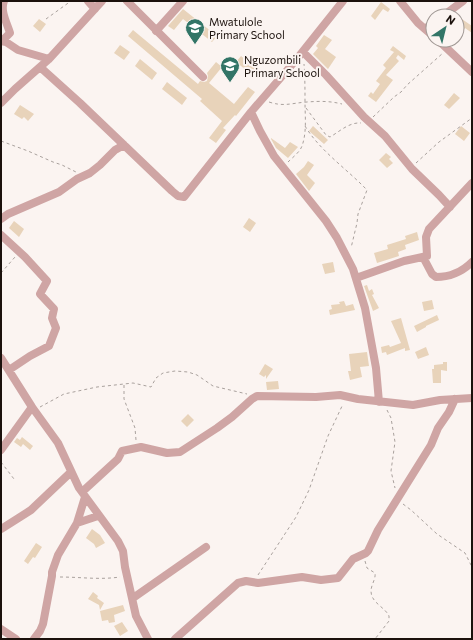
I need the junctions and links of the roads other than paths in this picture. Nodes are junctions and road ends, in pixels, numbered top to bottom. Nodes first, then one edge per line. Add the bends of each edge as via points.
1 (4, 1) edge
2 (88, 1) edge
3 (102, 1) edge
4 (127, 1) edge
5 (184, 1) edge
6 (343, 1) edge
7 (400, 1) edge
8 (463, 1) edge
9 (454, 8) edge
10 (95, 9) junction
11 (425, 29) edge
12 (156, 31) junction
13 (2, 41) edge
14 (447, 48) edge
15 (304, 52) junction
16 (49, 59) junction
17 (40, 67) junction
18 (472, 72) edge
19 (203, 77) dead end
20 (1, 103) edge
21 (251, 112) junction
22 (124, 144) junction
23 (472, 183) edge
24 (450, 207) junction
25 (1, 219) edge
26 (1, 235) edge
27 (423, 257) junction
28 (472, 262) edge
29 (356, 278) junction
30 (1, 358) edge
31 (9, 370) junction
32 (455, 398) junction
33 (472, 398) edge
34 (381, 402) junction
35 (33, 409) junction
36 (1, 450) edge
37 (71, 472) junction
38 (83, 494) junction
39 (98, 516) junction
40 (77, 523) junction
41 (1, 529) edge
42 (206, 547) dead end
43 (133, 598) junction
44 (1, 629) edge
45 (16, 639) edge
46 (34, 639) edge
47 (148, 639) edge
48 (175, 639) edge

1 - 13 street via 2,11 10,33
2 - 10 street
3 - 10 street
4 - 12 street
5 - 12 street
6 - 15 street
7 - 11 street
8 - 9 street
10 - 16 street
12 - 19 street
13 - 16 street via 18,50
14 - 18 street
15 - 21 street
15 - 24 street
16 - 17 street
17 - 20 street
17 - 22 street
21 - 22 street via 184,197 172,191
21 - 29 street via 282,168 326,221 348,258
22 - 25 street via 90,173 59,192
23 - 24 street
24 - 27 street via 429,229 426,237 428,255
26 - 31 street via 47,281 40,294 54,309 52,318 56,328 49,346
27 - 28 street via 436,277 459,272
27 - 29 street
29 - 34 street via 365,308
30 - 31 street
31 - 35 street
32 - 33 street
32 - 34 street via 416,405
32 - 48 street via 431,445 397,497 368,551 353,559 342,574 335,579 321,580 302,577 258,583 243,581 234,586
34 - 38 street via 331,395 257,396 217,428 180,452 167,453 142,448 122,451 118,459
35 - 36 street
35 - 37 street via 58,442
37 - 38 street
37 - 41 street via 31,510
38 - 39 street
38 - 40 street
39 - 40 street
39 - 43 street via 110,529 123,551
40 - 46 street via 58,555 52,572 43,624
42 - 43 street
43 - 47 street via 139,622
44 - 45 street

